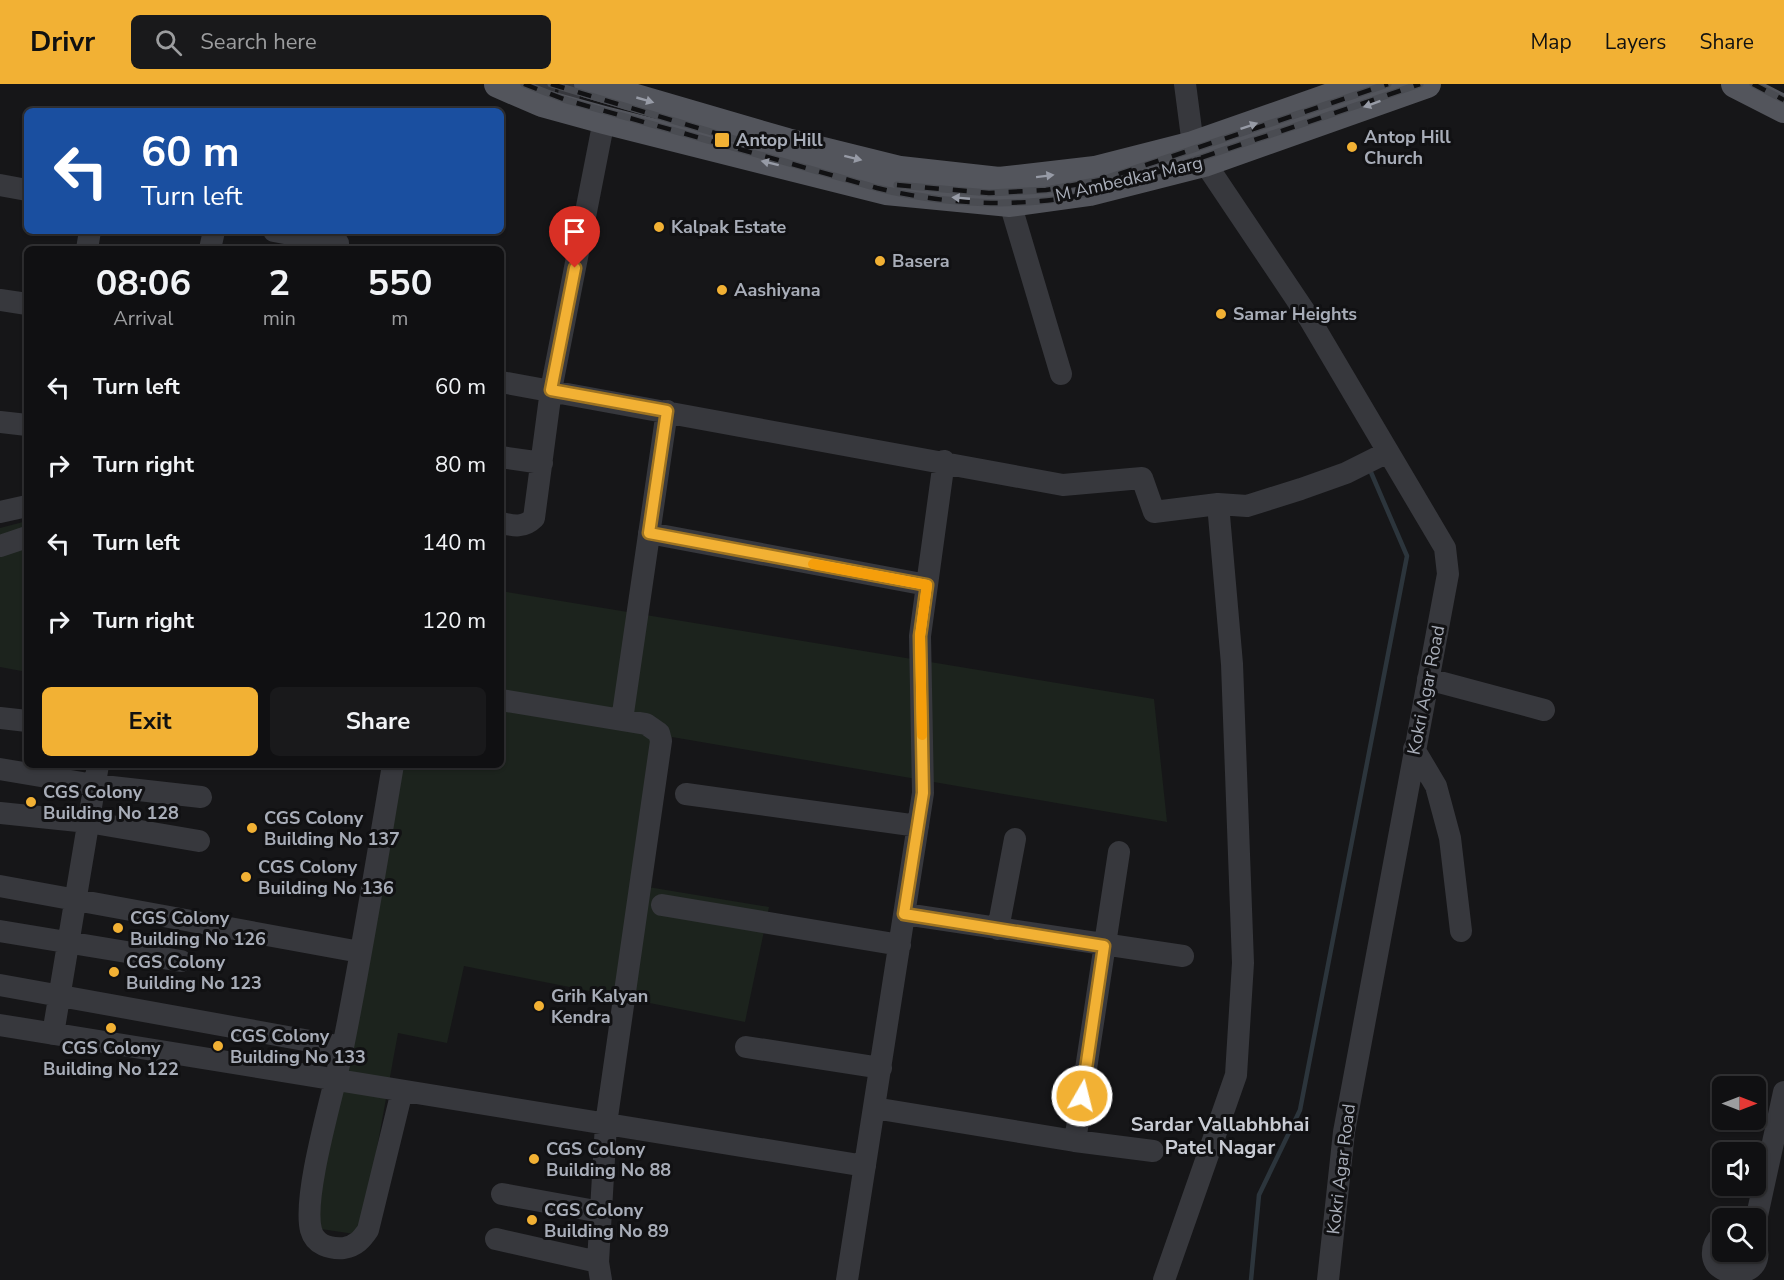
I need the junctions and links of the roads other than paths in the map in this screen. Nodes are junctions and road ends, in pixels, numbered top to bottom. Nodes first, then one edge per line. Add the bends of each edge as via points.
1 (498, 84) edge
2 (588, 84) edge
3 (1185, 84) edge
4 (1367, 84) edge
5 (1427, 84) edge
6 (1735, 84) edge
7 (1770, 84) edge
8 (1784, 91) edge
9 (556, 95) edge
10 (1784, 109) edge
11 (604, 120) junction
12 (1199, 154) junction
13 (815, 161) junction
14 (0, 185) edge
15 (24, 189) edge
16 (1010, 203) junction
17 (290, 234) edge
18 (338, 246) edge
19 (0, 300) edge
20 (24, 304) edge
21 (1061, 374) dead end
22 (504, 382) edge
23 (551, 390) junction
24 (667, 411) junction
25 (0, 422) edge
26 (24, 425) edge
27 (1388, 452) junction
28 (504, 457) edge
29 (944, 461) junction
30 (542, 463) junction
31 (1218, 504) junction
32 (24, 507) edge
33 (0, 513) edge
34 (504, 524) edge
35 (649, 533) junction
36 (24, 538) edge
37 (0, 546) edge
38 (927, 585) junction
39 (1428, 679) junction
40 (504, 700) edge
41 (1544, 710) dead end
42 (0, 718) edge
43 (622, 720) junction
44 (24, 721) edge
45 (1414, 749) junction
46 (392, 768) edge
47 (0, 769) edge
48 (96, 775) edge
49 (686, 794) dead end
50 (201, 797) dead end
51 (0, 813) edge
52 (88, 822) junction
53 (918, 826) junction
54 (1016, 839) dead end
55 (199, 841) dead end
56 (1119, 852) dead end
57 (0, 886) edge
58 (77, 901) junction
59 (662, 905) dead end
60 (904, 914) junction
61 (998, 929) junction
62 (0, 931) edge
63 (1461, 932) dead end
64 (68, 943) junction
65 (900, 945) junction
66 (1104, 946) junction
67 (360, 952) junction
68 (1183, 956) dead end
69 (181, 961) dead end
70 (0, 985) edge
71 (58, 993) junction
72 (0, 1025) edge
73 (53, 1034) junction
74 (343, 1047) junction
75 (746, 1047) dead end
76 (881, 1068) junction
77 (336, 1081) junction
78 (402, 1091) junction
79 (1784, 1092) edge
80 (874, 1108) junction
81 (606, 1124) junction
82 (1075, 1141) junction
83 (1153, 1151) dead end
84 (865, 1166) junction
85 (502, 1194) dead end
86 (1759, 1208) edge
87 (601, 1212) junction
88 (496, 1239) dead end
89 (1715, 1262) edge
90 (1756, 1262) edge
91 (599, 1271) edge
92 (1742, 1278) edge
93 (848, 1280) edge
94 (1164, 1280) edge
95 (1328, 1280) edge

1 - 9 main road, M Ambedkar Marg
2 -> 13 main road
3 - 12 street
12 -> 4 main road
5 -> 12 main road, M Ambedkar Marg
6 - 10 main road
7 - 8 main road
9 - 11 main road, M Ambedkar Marg
13 -> 11 main road, M Ambedkar Marg
11 - 23 street
13 -> 12 main road via 999,182
12 - 16 main road, M Ambedkar Marg via 1090,192
12 - 27 street, Kokri Agar Road via 1309,318
16 -> 13 main road, M Ambedkar Marg via 886,191
14 - 15 street
16 - 21 street
17 - 18 street via 338,243
19 - 20 street
22 - 23 street
23 - 24 street
23 - 30 street
24 - 29 street
24 - 35 street
25 - 26 street
27 - 31 street via 1346,473 1247,506
27 - 39 street, Kokri Agar Road via 1445,548 1448,574
28 - 30 street
29 - 31 street via 1063,485 1142,478 1154,512
29 - 38 street
30 - 34 street via 534,518 518,526
31 - 94 street via 1232,664 1243,963 1236,1076
32 - 33 street
35 - 38 street
35 - 43 street
36 - 37 street
38 - 53 street via 920,636 923,793
39 - 41 street
39 - 45 street, Kokri Agar Road
40 - 43 street
42 - 44 street
43 - 81 street via 646,724 659,733 661,741
45 - 63 street via 1436,786 1450,838
45 - 95 street, Kokri Agar Road via 1344,1132
46 - 67 street
47 - 48 street
48 - 50 street
48 - 52 street
49 - 53 street
51 - 52 street
52 - 55 street
52 - 58 street
53 - 60 street
54 - 61 street
56 - 66 street
57 - 58 street
58 - 64 street
58 - 67 street
59 - 65 street
60 - 61 street
60 - 65 street
61 - 66 street
62 - 64 street
64 - 69 street
64 - 71 street
65 - 76 street
66 - 68 street
66 - 82 street
67 - 74 street
70 - 71 street
71 - 73 street
71 - 74 street
72 - 73 street
73 - 77 street
74 - 77 street
75 - 76 street
76 - 80 street
77 - 78 street
77 - 78 street via 311,1193 311,1230 322,1245 332,1249 361,1241 368,1230
78 - 81 street
79 - 86 street
80 - 82 street
80 - 84 street
81 - 84 street
81 - 87 street
82 - 83 street
84 - 93 street
85 - 87 street
87 - 91 street
88 - 91 street
89 - 92 street via 1728,1275
90 - 92 street

